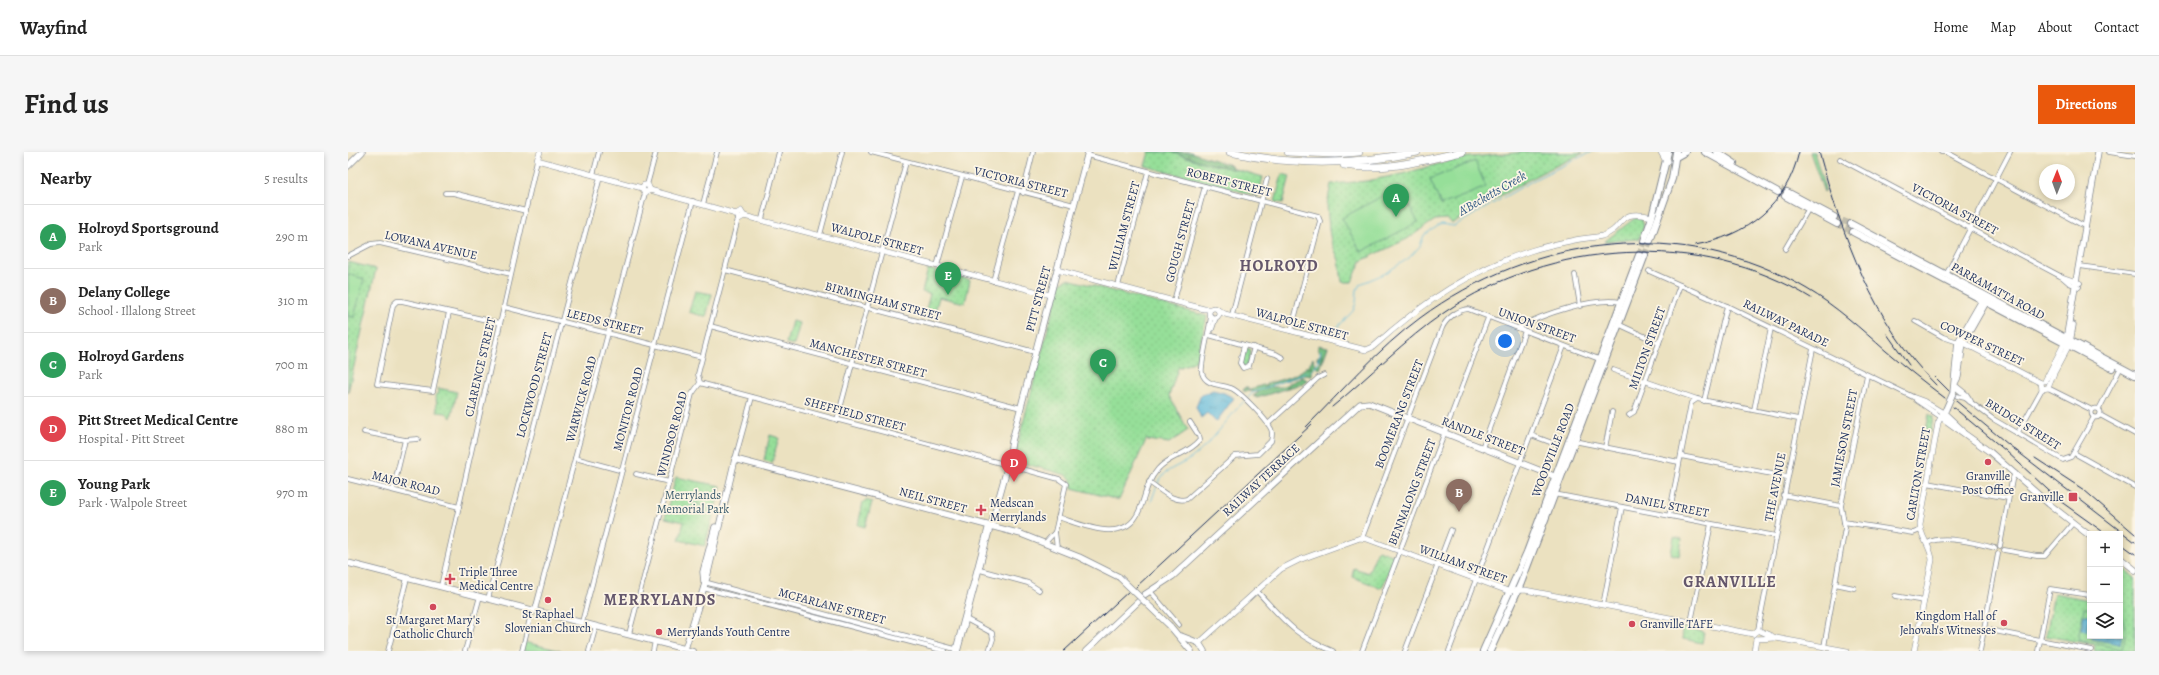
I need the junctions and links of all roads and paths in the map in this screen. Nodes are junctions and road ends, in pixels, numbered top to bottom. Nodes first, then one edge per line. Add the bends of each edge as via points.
1 (362, 152) edge
2 (540, 152) edge
3 (599, 152) edge
4 (656, 152) edge
5 (717, 152) edge
6 (779, 152) edge
7 (842, 152) edge
8 (871, 152) edge
9 (1033, 152) edge
10 (1230, 152) edge
11 (1288, 152) edge
12 (1359, 152) edge
13 (1417, 152) edge
14 (1462, 152) edge
15 (1662, 152) edge
16 (1668, 152) edge
17 (1685, 152) edge
18 (1701, 152) edge
19 (1717, 152) edge
20 (1941, 152) edge
21 (1946, 152) edge
22 (2010, 152) edge
23 (2098, 152) edge
24 (2109, 152) edge
25 (1088, 153) edge
26 (1706, 153) edge
27 (1676, 154) edge
28 (2135, 156) edge
29 (1840, 159) dead end
30 (538, 160) junction
31 (906, 162) junction
32 (1667, 162) junction
33 (1332, 163) junction
34 (348, 166) edge
35 (1148, 172) junction
36 (593, 175) junction
37 (600, 177) junction
38 (962, 177) junction
39 (1267, 179) dead end
40 (1995, 179) junction
41 (1205, 186) junction
42 (646, 189) junction
43 (1020, 192) junction
44 (445, 193) dead end
45 (1786, 194) tunnel mouth
46 (1667, 196) junction
47 (693, 201) junction
48 (1262, 201) junction
49 (703, 204) junction
50 (1074, 205) junction
51 (1810, 207) junction
52 (526, 211) junction
53 (737, 216) junction
54 (1652, 217) junction
55 (1834, 217) tunnel mouth
56 (762, 219) junction
57 (1837, 224) tunnel mouth
58 (1850, 224) tunnel mouth
59 (2086, 227) junction
60 (1969, 229) junction
61 (1853, 232) tunnel mouth
62 (820, 235) junction
63 (1785, 249) dead end
64 (882, 251) junction
65 (348, 256) edge
66 (937, 266) junction
67 (2080, 266) junction
68 (725, 270) junction
69 (1057, 270) junction
70 (1649, 271) dead end
71 (511, 274) junction
72 (2135, 274) edge
73 (1575, 275) dead end
74 (1946, 275) junction
75 (993, 281) junction
76 (2078, 284) junction
77 (1680, 285) junction
78 (1118, 286) junction
79 (1050, 295) junction
80 (1986, 299) junction
81 (1174, 301) junction
82 (1621, 302) junction
83 (1580, 306) junction
84 (1727, 306) junction
85 (504, 307) junction
86 (866, 308) junction
87 (1468, 309) joint
88 (449, 312) junction
89 (1214, 313) junction
90 (1232, 315) junction
91 (1488, 318) junction
92 (561, 321) junction
93 (1915, 321) dead end
94 (500, 323) junction
95 (1616, 323) junction
96 (710, 326) junction
97 (1518, 328) junction
98 (1771, 328) junction
99 (1291, 331) junction
100 (1526, 331) junction
101 (608, 333) junction
102 (1209, 333) junction
103 (1660, 343) junction
104 (1961, 343) junction
105 (2067, 343) junction
106 (655, 345) junction
107 (1244, 345) junction
108 (1564, 346) junction
109 (1254, 348) junction
110 (1813, 349) junction
111 (1035, 352) junction
112 (702, 357) junction
113 (1283, 358) dead end
114 (1599, 359) junction
115 (852, 364) junction
116 (1613, 370) dead end
117 (2119, 371) junction
118 (1324, 374) dead end
119 (1867, 375) junction
120 (2135, 376) edge
121 (2135, 380) edge
122 (1645, 381) junction
123 (700, 383) junction
124 (1955, 384) junction
125 (2045, 384) junction
126 (2042, 390) joint
127 (1955, 394) junction
128 (752, 397) junction
129 (1697, 399) junction
130 (1704, 401) junction
131 (1970, 401) junction
132 (1021, 408) junction
133 (2099, 409) junction
134 (1754, 410) junction
135 (2092, 410) junction
136 (1612, 412) dead end
137 (1944, 413) junction
138 (1398, 415) joint
139 (1629, 415) dead end
140 (2100, 415) junction
141 (2094, 417) junction
142 (1407, 419) junction
143 (1798, 419) junction
144 (838, 420) junction
145 (1190, 422) dead end
146 (1268, 424) junction
147 (364, 432) dead end
148 (1445, 434) junction
149 (2017, 434) junction
150 (2135, 434) edge
151 (1530, 435) junction
152 (418, 439) dead end
153 (405, 440) junction
154 (1574, 441) junction
155 (1554, 444) dead end
156 (1482, 448) junction
157 (1605, 448) junction
158 (2074, 453) junction
159 (1681, 456) junction
160 (575, 458) junction
161 (735, 459) junction
162 (1520, 462) junction
163 (1679, 462) junction
164 (1006, 465) junction
165 (623, 471) junction
166 (2015, 473) junction
167 (636, 474) dead end
168 (1557, 477) junction
169 (1787, 477) junction
170 (348, 479) edge
171 (669, 482) junction
172 (1151, 483) junction
173 (1928, 483) junction
174 (2135, 487) edge
175 (393, 490) junction
176 (1554, 494) junction
177 (1783, 495) junction
178 (2008, 498) junction
179 (1841, 506) junction
180 (459, 507) junction
181 (1622, 507) junction
182 (1669, 516) junction
183 (1058, 517) junction
184 (1844, 522) junction
185 (2073, 523) junction
186 (1711, 524) junction
187 (990, 526) junction
188 (1451, 530) dead end
189 (1921, 530) junction
190 (1055, 532) junction
191 (2087, 534) edge
192 (1776, 536) junction
193 (1362, 538) junction
194 (1045, 543) junction
195 (1928, 543) junction
196 (2000, 546) junction
197 (1057, 548) junction
198 (1995, 548) junction
199 (2004, 550) junction
200 (1401, 552) junction
201 (1998, 554) junction
202 (2123, 560) edge
203 (348, 563) edge
204 (1438, 566) junction
205 (980, 570) junction
206 (2135, 570) edge
207 (407, 578) junction
208 (1476, 579) junction
209 (1835, 584) junction
210 (703, 585) junction
211 (441, 586) junction
212 (1854, 588) dead end
213 (1039, 590) dead end
214 (1256, 590) junction
215 (1150, 591) junction
216 (1514, 591) junction
217 (1144, 595) dead end
218 (2087, 595) edge
219 (480, 596) junction
220 (1895, 596) dead end
221 (488, 599) junction
222 (1140, 600) dead end
223 (1924, 601) junction
224 (1604, 605) junction
225 (534, 610) junction
226 (966, 618) junction
227 (582, 622) junction
228 (1691, 622) junction
229 (1179, 625) dead end
230 (596, 626) junction
231 (1984, 630) junction
232 (629, 634) junction
233 (1179, 635) junction
234 (1758, 635) junction
235 (2039, 640) junction
236 (655, 641) junction
237 (1200, 647) edge
238 (1824, 647) junction
239 (685, 649) junction
240 (956, 650) edge
241 (1191, 650) edge
242 (1915, 650) edge
243 (2091, 650) dead end
244 (388, 651) edge
245 (465, 651) edge
246 (522, 651) edge
247 (589, 651) edge
248 (653, 651) edge
249 (693, 651) edge
250 (945, 651) edge
251 (989, 651) edge
252 (1086, 651) edge
253 (1333, 651) edge
254 (1362, 651) edge
255 (1405, 651) edge
256 (1449, 651) edge
257 (1484, 651) edge
258 (1490, 651) edge
259 (1754, 651) edge
260 (1847, 651) edge
261 (1980, 651) edge
262 (2038, 651) edge

1 - 34 main road
2 - 30 street, CLARENCE STREET
3 - 36 street
4 - 42 street, WARWICK ROAD
5 - 49 street
6 - 56 street
7 - 62 street
8 - 31 street, VICTORIA STREET
9 - 43 street
10 - 33 highway via 1281,161
11 - 12 highway
13 - 33 highway via 1381,159
14 - 33 highway via 1380,167 1362,168
15 - 32 highway
16 - 32 main road
17 - 27 main road
18 - 26 main road
19 - 26 main road via 1779,190
20 - 21 street
21 - 40 street
22 - 40 street
23 - 59 main road
24 - 28 street
25 - 35 street, ROBERT STREET
25 - 50 main road, PITT STREET
27 - 46 main road
29 - 60 street, VICTORIA STREET
30 - 36 street
30 - 52 street, CLARENCE STREET
31 - 38 street, VICTORIA STREET
31 - 64 street
32 - 54 main road
35 - 41 street, ROBERT STREET
35 - 78 street, WILLIAM STREET
36 - 37 street
37 - 42 street
37 - 92 street, LOCKWOOD STREET
38 - 43 street, VICTORIA STREET
38 - 66 street
39 - 48 street
40 - 59 street
40 - 60 street
41 - 48 street, ROBERT STREET
41 - 81 street, GOUGH STREET
42 - 47 street
42 - 101 street, WARWICK ROAD
43 - 50 street, VICTORIA STREET
43 - 75 street
44 - 52 street
45 - 51 main road
46 - 54 main road
46 - 54 main road via 1647,241
47 - 49 street
47 - 106 street, MONITOR ROAD
48 - 90 street
48 - 99 street, ROBERT STREET via 1320,217
49 - 53 street
50 - 69 main road, PITT STREET
51 - 55 main road
51 - 57 main road
51 - 63 street
52 - 71 street, CLARENCE STREET
53 - 56 street, WALPOLE STREET via 741,219 744,216
53 - 68 street, WINDSOR ROAD
54 - 99 street, WALPOLE STREET via 1631,214 1604,235 1558,243 1485,269 1421,306 1373,347 1366,350
56 - 62 street, WALPOLE STREET
58 - 74 main road, PARRAMATTA ROAD
59 - 67 main road
60 - 74 street
60 - 76 street, VICTORIA STREET
61 - 80 main road, PARRAMATTA ROAD
62 - 64 street, WALPOLE STREET
64 - 66 street, WALPOLE STREET
64 - 86 street
65 - 71 street, LOWANA AVENUE via 371,244 380,243
66 - 75 street, WALPOLE STREET
67 - 72 street
67 - 76 main road
68 - 86 street, BIRMINGHAM STREET
68 - 96 street, WINDSOR ROAD
69 - 78 street, WALPOLE STREET
69 - 79 main road, PITT STREET
70 - 77 street, RAILWAY PARADE
71 - 85 street, CLARENCE STREET
73 - 83 street
74 - 80 main road, PARRAMATTA ROAD
75 - 79 street, WALPOLE STREET
76 - 105 main road
77 - 84 street, RAILWAY PARADE
77 - 103 street, MILTON STREET
78 - 81 street, WALPOLE STREET
79 - 111 main road, PITT STREET
80 - 104 main road
80 - 105 main road, PARRAMATTA ROAD
81 - 89 street, WALPOLE STREET
82 - 83 street via 1609,301
82 - 95 main road, WOODVILLE ROAD
82 - 95 main road, WOODVILLE ROAD via 1642,255
83 - 97 street via 1538,318
84 - 98 street, RAILWAY PARADE
84 - 130 street
85 - 92 street, LEEDS STREET
85 - 94 street, CLARENCE STREET
86 - 111 street, BIRMINGHAM STREET
86 - 115 street
87 - 91 street, UNION STREET
87 - 142 street, BOOMERANG STREET via 1463,309 1444,322
88 - 88 street via 402,301 394,304 377,384 433,391
88 - 94 street
89 - 90 street, WALPOLE STREET
89 - 102 street
90 - 99 street, WALPOLE STREET
91 - 97 street, UNION STREET
91 - 148 street, BENNALONG STREET
92 - 101 street, LEEDS STREET
92 - 221 street, LOCKWOOD STREET
93 - 104 street, COWPER STREET via 1943,337
94 - 180 street, CLARENCE STREET
95 - 103 street
95 - 114 main road, WOODVILLE ROAD
95 - 154 main road, WOODVILLE ROAD
96 - 112 street, WINDSOR ROAD
96 - 115 street, MANCHESTER STREET
97 - 100 street, UNION STREET
98 - 110 street, RAILWAY PARADE
98 - 134 street
100 - 108 street, UNION STREET
100 - 156 street
101 - 106 street, LEEDS STREET
101 - 160 street, WARWICK ROAD
102 - 107 street
102 - 146 street via 1201,366 1203,375 1209,382 1232,388
103 - 122 street, MILTON STREET
104 - 124 main road via 1954,376
104 - 125 street, COWPER STREET
105 - 117 main road, PARRAMATTA ROAD
105 - 120 main road, PARRAMATTA ROAD
105 - 125 street
106 - 112 street, LEEDS STREET
106 - 165 street, MONITOR ROAD
107 - 109 street
107 - 109 street via 1240,364 1243,368 1249,366
108 - 114 street, UNION STREET
108 - 151 street
109 - 113 street
110 - 119 street, RAILWAY PARADE
110 - 143 street, THE AVENUE
111 - 132 main road, PITT STREET
112 - 123 street, WINDSOR ROAD via 697,376
114 - 168 main road, WOODVILLE ROAD
115 - 132 street, MANCHESTER STREET
115 - 144 street
116 - 122 street
117 - 121 main road, PARRAMATTA ROAD
117 - 133 street
118 - 146 street
119 - 137 street, RAILWAY PARADE
119 - 179 street, JAMIESON STREET
122 - 129 street
122 - 139 street, MILTON STREET via 1634,412
123 - 128 street, SHEFFIELD STREET
123 - 171 street, WINDSOR ROAD via 692,394
124 - 127 main road
124 - 131 main road
125 - 126 street
125 - 135 street, COWPER STREET
126 - 149 street
127 - 131 street, BRIDGE STREET
127 - 137 main road, bridge
128 - 144 street, SHEFFIELD STREET
128 - 161 street
129 - 130 street
129 - 159 street via 1691,403
130 - 134 street
131 - 149 street, BRIDGE STREET via 1989,417
132 - 164 main road, PITT STREET
133 - 135 street
133 - 140 street
134 - 143 street
135 - 141 street
136 - 157 street
137 - 166 main road, RAILWAY PARADE
137 - 173 street, CARLTON STREET via 1938,423
138 - 142 main road, RANDLE STREET
138 - 215 main road, RAILWAY TERRACE via 1369,403 1357,405 1173,576
140 - 141 street
140 - 150 street
141 - 158 street
142 - 148 main road, RANDLE STREET
142 - 193 street, BOOMERANG STREET
143 - 169 street, THE AVENUE
144 - 164 street, SHEFFIELD STREET
145 - 172 street via 1200,440 1193,448 1160,467
146 - 172 street via 1272,436 1268,446 1258,454 1235,456 1187,500 1173,499
147 - 153 street
148 - 156 main road, RANDLE STREET
148 - 200 street, BENNALONG STREET
149 - 158 street, BRIDGE STREET via 2058,458 2067,460
151 - 155 street
151 - 162 street
152 - 153 street
153 - 175 street
154 - 157 street
154 - 168 main road, WOODVILLE ROAD
156 - 162 main road, RANDLE STREET
157 - 163 street
158 - 174 street
159 - 163 street
159 - 169 street
160 - 165 street
160 - 225 street, WARWICK ROAD
161 - 187 main road, NEIL STREET
161 - 210 main road
162 - 168 main road, RANDLE STREET
162 - 208 street
163 - 182 street
164 - 183 street, SHEFFIELD STREET via 1059,479 1065,483
164 - 187 main road, PITT STREET
165 - 227 street, MONITOR ROAD
166 - 178 street
166 - 185 main road, RAILWAY PARADE
167 - 171 street
168 - 176 main road, WOODVILLE ROAD
168 - 216 main road, WOODVILLE ROAD
169 - 177 street, THE AVENUE
170 - 175 street, MAJOR ROAD
171 - 232 street, WINDSOR ROAD
172 - 183 street via 1135,518 1120,530 1108,530
173 - 178 street
173 - 189 street, CARLTON STREET
175 - 180 street, MAJOR ROAD
176 - 181 street, DANIEL STREET
176 - 216 main road, WOODVILLE ROAD
177 - 179 street
177 - 192 street, THE AVENUE
178 - 196 street
179 - 184 street
180 - 211 street, CLARENCE STREET
181 - 182 street, DANIEL STREET
181 - 224 street
182 - 186 street, DANIEL STREET
183 - 190 street
184 - 189 street via 1913,533
184 - 209 street
185 - 191 main road, RAILWAY PARADE
185 - 199 street via 2045,556
186 - 192 street, DANIEL STREET
186 - 228 street
187 - 194 main road, NEIL STREET
187 - 205 street, PITT STREET
187 - 226 street, PITT STREET
188 - 204 street
189 - 195 street, CARLTON STREET
190 - 194 street
190 - 197 street
192 - 234 street, THE AVENUE
193 - 200 street, WILLIAM STREET
193 - 214 street via 1287,566
194 - 197 main road, NEIL STREET
195 - 198 street via 1936,539 1945,539
195 - 223 street, CARLTON STREET via 1932,560
196 - 198 street
196 - 199 street
197 - 233 main road, NEIL STREET, bridge via 1119,577
198 - 201 street
199 - 201 street
200 - 204 street, WILLIAM STREET
200 - 254 street, BENNALONG STREET
201 - 231 street
202 - 206 main road
203 - 207 main road
204 - 208 street, WILLIAM STREET
204 - 255 street
205 - 213 street via 1028,583
205 - 226 street, PITT STREET
207 - 211 main road
207 - 244 street
208 - 216 street, WILLIAM STREET
208 - 256 street
209 - 212 street
209 - 238 street
210 - 239 main road
210 - 240 street, MCFARLANE STREET
210 - 250 street, MCFARLANE STREET
211 - 219 main road
214 - 237 street
214 - 253 street via 1293,630 1309,641
215 - 217 main road, RAILWAY TERRACE
215 - 229 street
216 - 224 street, WILLIAM STREET
216 - 257 main road, WOODVILLE ROAD
216 - 258 main road, WOODVILLE ROAD
218 - 235 street via 2050,589
219 - 221 main road
219 - 245 street
220 - 223 street
221 - 225 main road
222 - 252 main road
223 - 242 street, CARLTON STREET
224 - 228 street, WILLIAM STREET
225 - 227 main road
225 - 246 street, WARWICK ROAD
226 - 240 street, PITT STREET
226 - 251 street via 992,633
227 - 230 main road
228 - 234 street, WILLIAM STREET
230 - 232 main road
230 - 247 street
231 - 235 street
231 - 261 street
232 - 236 main road
233 - 237 main road
233 - 241 main road
234 - 238 street, WILLIAM STREET
234 - 259 street, THE AVENUE
235 - 243 street
235 - 262 street
236 - 239 main road
236 - 248 street
237 - 241 main road via 1191,645
238 - 260 street, WILLIAM STREET
239 - 249 street

